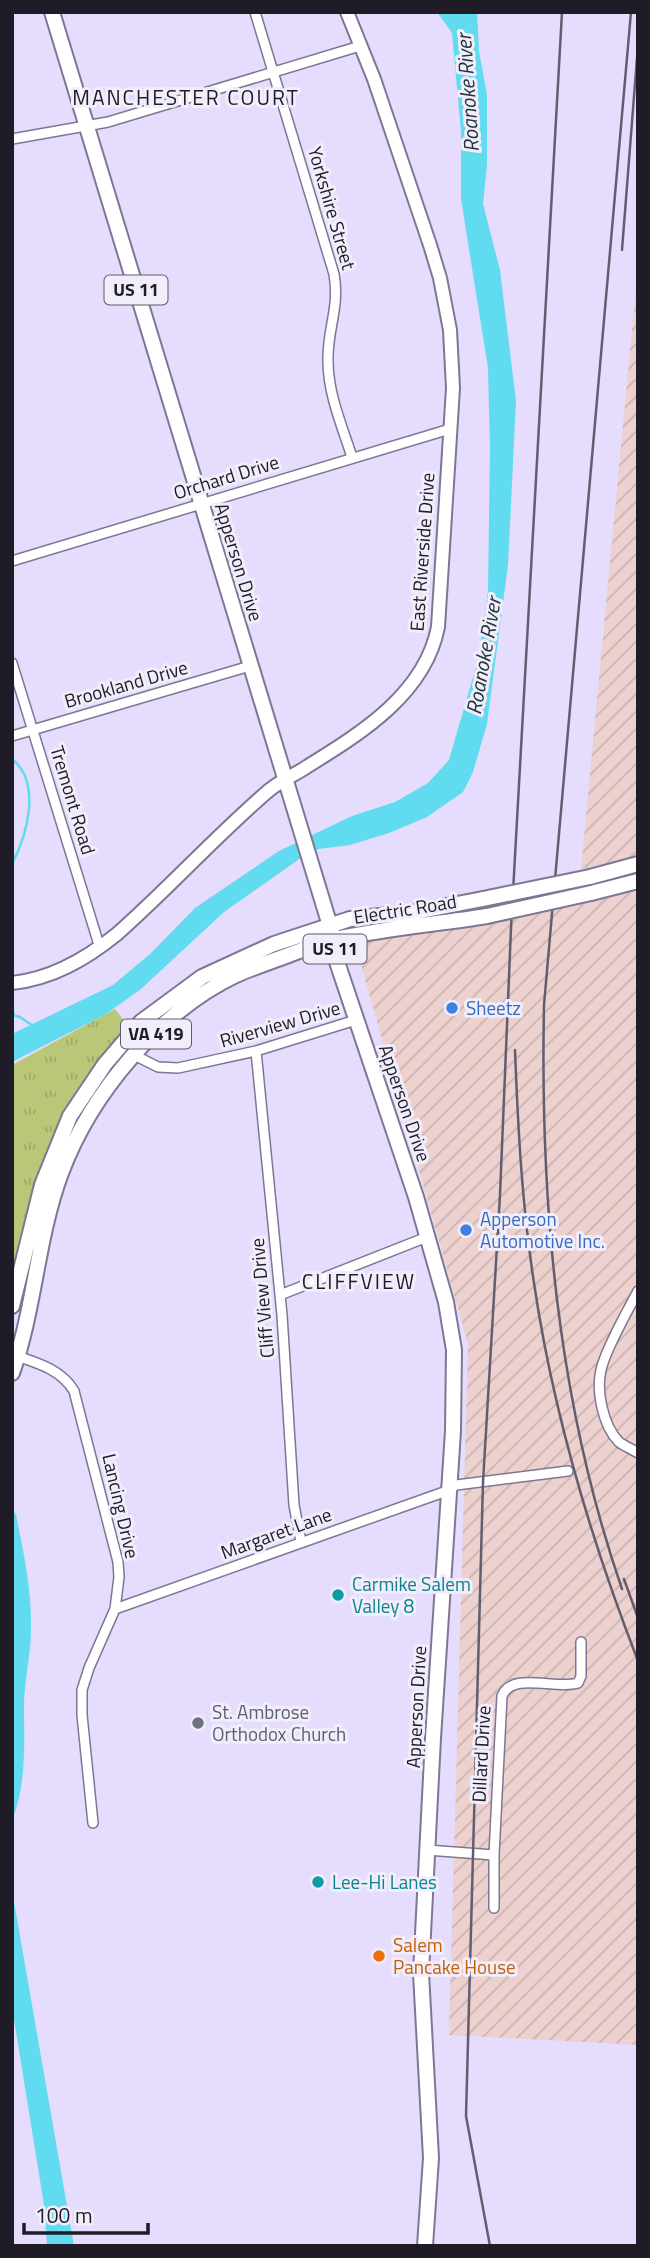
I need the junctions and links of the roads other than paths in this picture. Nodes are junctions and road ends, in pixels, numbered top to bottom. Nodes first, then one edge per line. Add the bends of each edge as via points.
1 (52, 12) edge
2 (256, 12) edge
3 (347, 12) edge
4 (360, 46) junction
5 (274, 72) junction
6 (86, 127) junction
7 (12, 139) edge
8 (450, 429) junction
9 (352, 457) junction
10 (200, 502) junction
11 (12, 561) edge
12 (12, 663) edge
13 (250, 666) junction
14 (33, 729) junction
15 (12, 736) edge
16 (285, 780) junction
17 (638, 864) edge
18 (638, 881) edge
19 (331, 932) junction
20 (100, 948) junction
21 (12, 983) edge
22 (356, 1020) junction
23 (256, 1051) junction
24 (134, 1055) junction
25 (427, 1237) junction
26 (638, 1291) edge
27 (280, 1295) junction
28 (12, 1306) edge
29 (15, 1356) edge
30 (12, 1373) edge
31 (638, 1452) edge
32 (568, 1471) dead end
33 (449, 1489) junction
34 (301, 1542) junction
35 (115, 1609) junction
36 (581, 1642) dead end
37 (93, 1823) dead end
38 (427, 1850) junction
39 (494, 1855) junction
40 (494, 1908) dead end
41 (425, 2246) edge

1 - 6 main road, Apperson Drive / US 11
2 - 5 street, Yorkshire Street
3 - 4 street, East Riverside Drive
4 - 5 street
4 - 8 street, East Riverside Drive via 443,291 452,351
5 - 6 street
5 - 9 street, Yorkshire Street via 334,274 337,303 328,350 329,382
6 - 7 street
6 - 10 main road, Apperson Drive / US 11
8 - 9 street, Orchard Drive
8 - 16 street, East Riverside Drive via 438,627 432,652 418,677 380,717
9 - 10 street, Orchard Drive
10 - 11 street, Orchard Drive
10 - 13 main road, Apperson Drive / US 11
12 - 14 street, Tremont Road
13 - 14 street, Brookland Drive
13 - 16 main road, Apperson Drive / US 11
14 - 15 street, Brookland Drive
14 - 20 street, Tremont Road
16 - 19 main road, Apperson Drive / US 11
16 - 20 street, East Riverside Drive via 251,806
17 - 19 main road, Electric Road / VA 419, bridge via 410,913 350,919
18 - 19 main road, Electric Road / VA 419, bridge via 487,916
19 - 22 main road, Apperson Drive / US 11
19 - 24 main road, Electric Road / VA 419 via 194,1000
19 - 28 main road, Electric Road / VA 419 via 274,944 232,961 141,1022 121,1044 70,1116 60,1140 42,1185
20 - 21 street, East Riverside Drive via 54,973
22 - 23 street, Riverview Drive
22 - 25 main road, Apperson Drive / US 11
23 - 24 street, Riverview Drive via 168,1069
23 - 27 street, Cliff View Drive
24 - 29 main road, Electric Road / VA 419 via 104,1091 62,1171
25 - 27 street
25 - 33 main road, Apperson Drive / US 11 via 454,1350
26 - 31 street via 601,1370 604,1413 612,1433
27 - 34 street, Cliff View Drive
29 - 30 main road, Electric Road / VA 419
29 - 35 street, Lancing Drive via 61,1375 74,1391 118,1562
32 - 33 street, Margaret Lane via 463,1483
33 - 34 street, Margaret Lane
33 - 38 main road, Apperson Drive / US 11
34 - 35 street, Margaret Lane
35 - 37 street, Lancing Drive via 82,1690
36 - 39 street, Dillard Drive via 578,1683 518,1683 504,1691
38 - 39 street
38 - 41 main road, Apperson Drive / US 11 via 421,1973 431,2158
39 - 40 street, Dillard Drive

